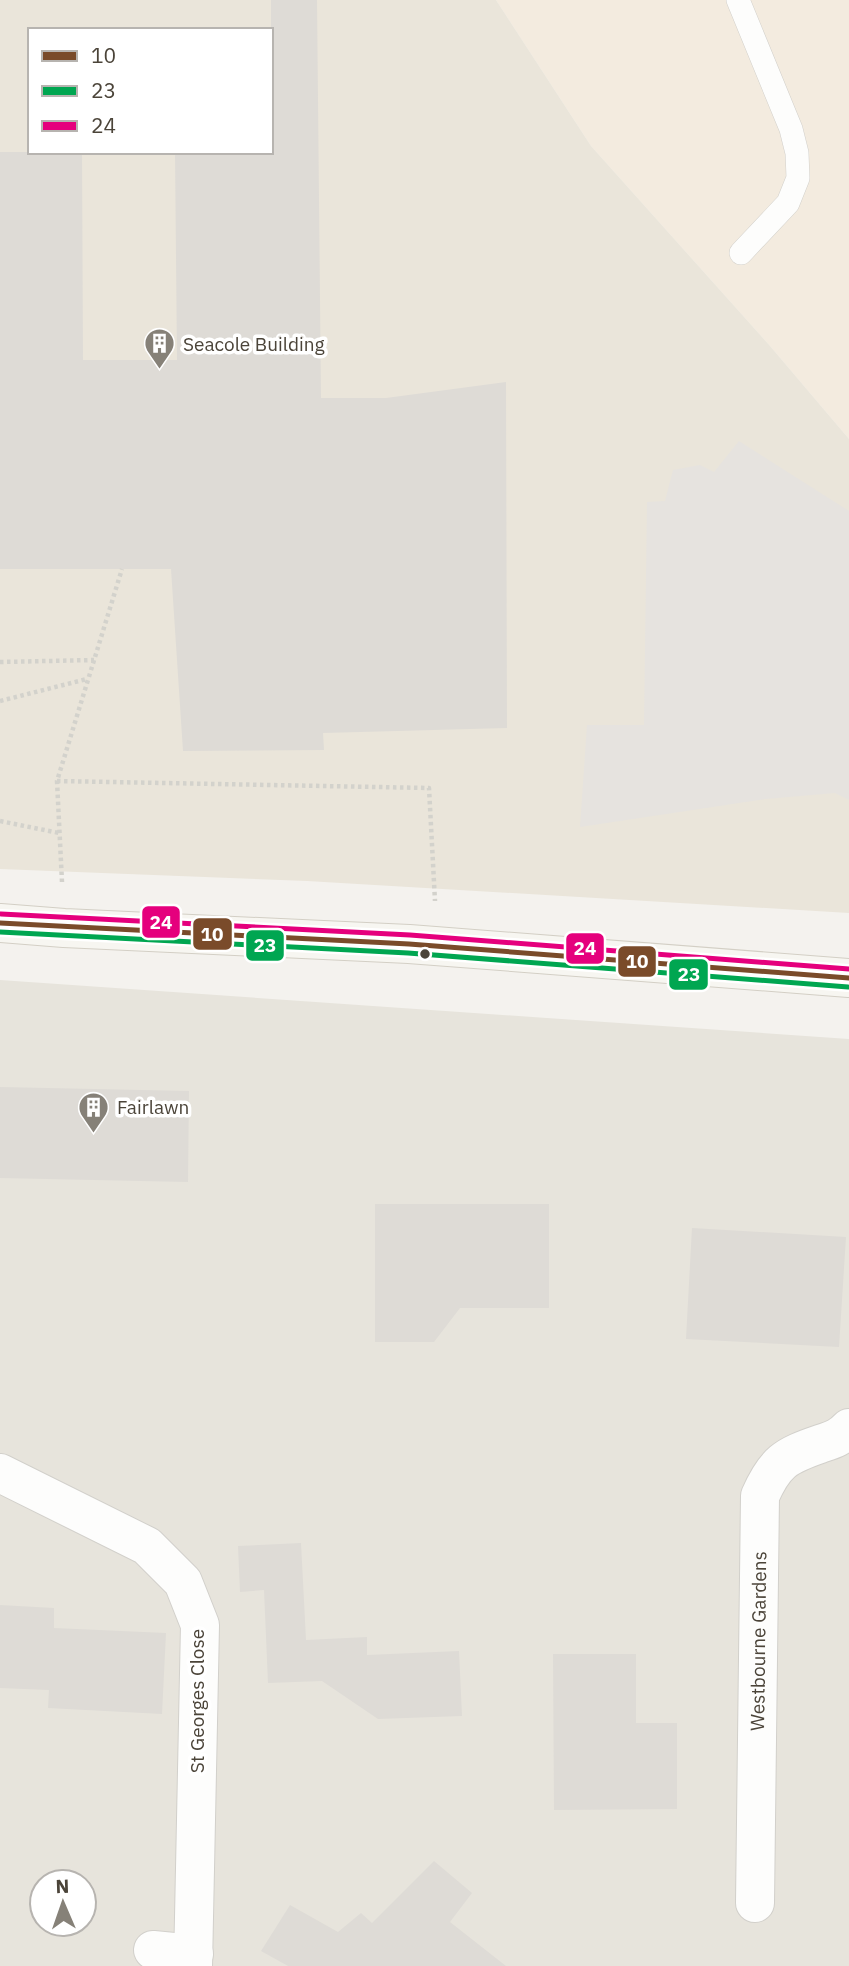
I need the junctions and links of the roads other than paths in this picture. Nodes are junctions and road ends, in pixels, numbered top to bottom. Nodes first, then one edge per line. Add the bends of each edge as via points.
1 (738, 0) edge
2 (741, 253) dead end
3 (0, 923) edge
4 (849, 978) edge
5 (849, 1429) edge
6 (0, 1474) edge
7 (755, 1903) dead end
8 (153, 1950) dead end
9 (193, 1960) edge

1 - 2 lane via 791,129 798,178 788,203
3 - 4 main road via 437,947
5 - 7 street, Westbourne Gardens via 841,1437 790,1454 769,1475 760,1496
6 - 9 street, St Georges Close via 147,1546 183,1582 200,1625
8 - 9 street, St Georges Close

